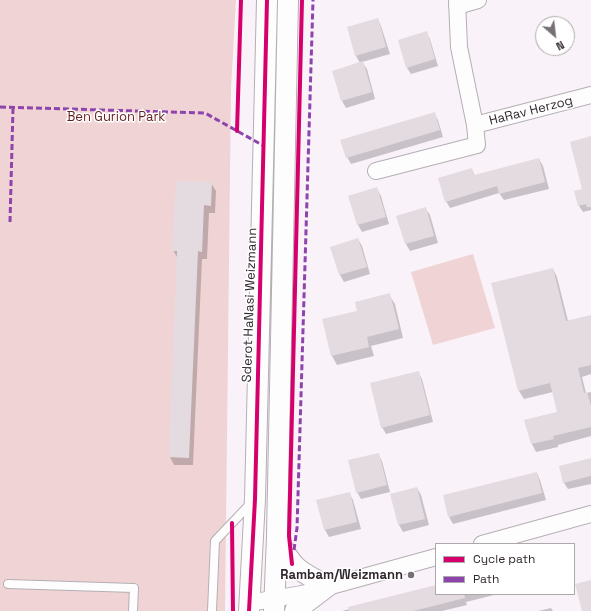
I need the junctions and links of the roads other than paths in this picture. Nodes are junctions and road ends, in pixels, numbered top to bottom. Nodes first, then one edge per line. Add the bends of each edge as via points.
1 (267, 0) edge
2 (288, 0) edge
3 (478, 0) edge
4 (457, 3) edge
5 (591, 95) edge
6 (475, 125) junction
7 (376, 171) dead end
8 (255, 499) junction
9 (591, 514) edge
10 (277, 536) junction
11 (486, 543) edge
12 (435, 557) edge
13 (8, 584) dead end
14 (328, 586) junction
15 (274, 605) edge
16 (249, 607) edge
17 (133, 611) edge
18 (212, 611) edge
19 (295, 611) edge

1 - 8 street, Sderot HaNasi Weizmann
2 - 10 street
3 - 4 street
4 - 6 street via 459,47
5 - 6 street, HaRav Herzog
6 - 7 street, HaRav Herzog via 477,145
8 - 16 street, Sderot HaNasi Weizmann
8 - 18 lane via 215,541
9 - 11 street
10 - 14 street via 292,564 303,574
10 - 15 street
12 - 14 street
13 - 17 lane via 134,588
14 - 15 street
14 - 19 street
15 - 16 street

